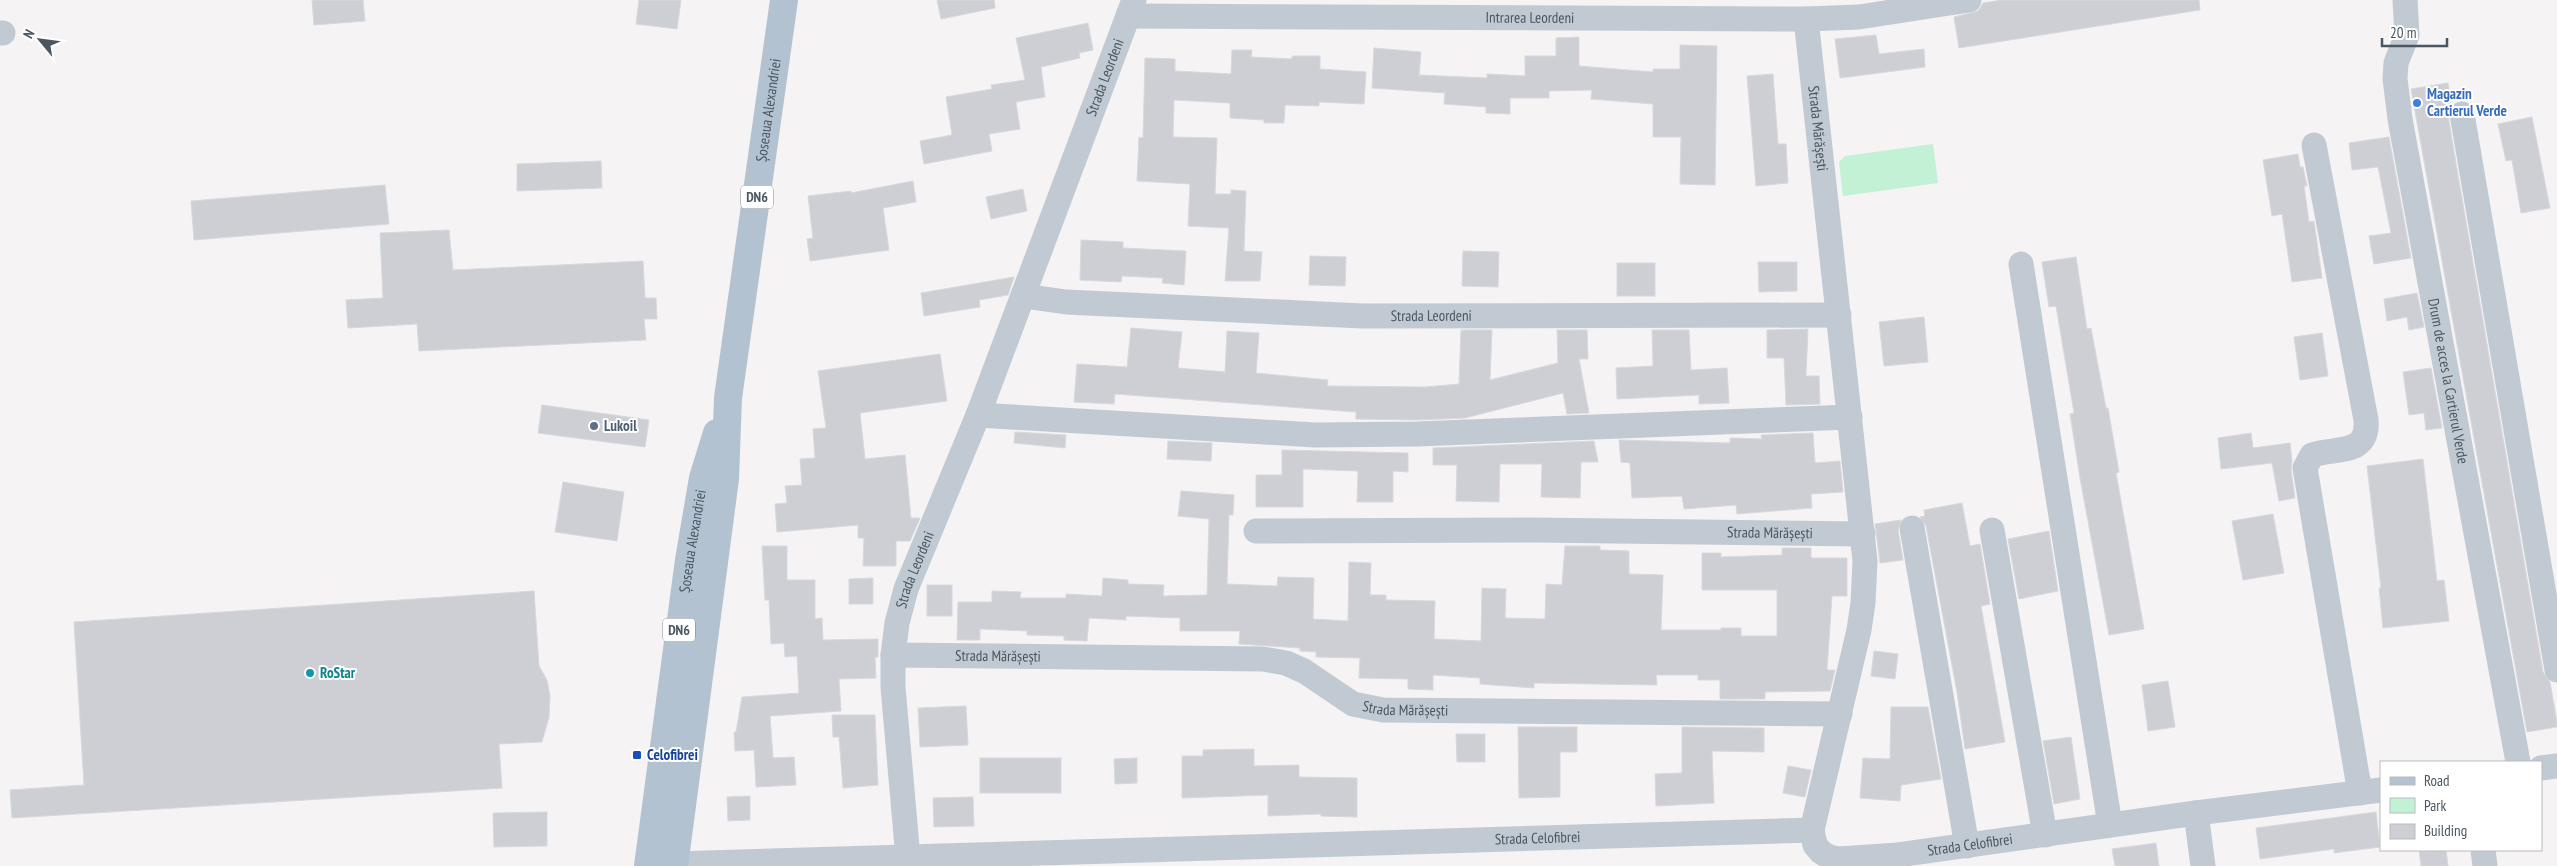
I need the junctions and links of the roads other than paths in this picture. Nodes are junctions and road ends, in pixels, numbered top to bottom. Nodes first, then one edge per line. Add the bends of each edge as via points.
1 (784, 0) edge
2 (1969, 0) edge
3 (2405, 0) edge
4 (1932, 3) edge
5 (1131, 8) edge
6 (1806, 19) junction
7 (2462, 114) dead end
8 (2314, 145) dead end
9 (2021, 264) dead end
10 (1024, 296) junction
11 (1838, 315) junction
12 (978, 415) junction
13 (1850, 416) junction
14 (1912, 528) dead end
15 (1992, 530) dead end
16 (1256, 532) dead end
17 (1863, 534) junction
18 (893, 655) junction
19 (2557, 670) edge
20 (1840, 714) junction
21 (2518, 761) edge
22 (2557, 766) edge
23 (2542, 768) edge
24 (2370, 792) edge
25 (2196, 813) junction
26 (2110, 825) junction
27 (1812, 830) junction
28 (2045, 835) junction
29 (1966, 846) junction
30 (2483, 851) edge
31 (908, 858) junction
32 (1898, 861) edge
33 (666, 865) edge
34 (2203, 866) edge
35 (2485, 866) edge

1 - 33 main road, Șoseaua Alexandriei / DN6 via 728,398 704,478 689,560
2 - 4 street, Intrarea Leordeni
3 - 21 street, Drum de acces la Cartierul Verde via 2407,35 2396,63 2400,119
4 - 6 street, Intrarea Leordeni via 1859,17
5 - 6 street, Intrarea Leordeni
5 - 10 street, Strada Leordeni
6 - 11 street, Strada Mărășești
7 - 19 street
8 - 24 street via 2367,426 2359,444 2312,455 2305,468
9 - 26 street
10 - 11 street, Strada Leordeni via 1066,302 1363,316
10 - 12 street, Strada Leordeni
11 - 13 street, Strada Mărășești
12 - 13 street via 1314,435 1417,434
12 - 18 street, Strada Leordeni via 906,589
13 - 17 street, Strada Mărășești
14 - 29 street
15 - 28 street
16 - 17 street, Strada Mărășești via 1532,530
17 - 20 street, Strada Mărășești via 1863,603
18 - 20 street, Strada Mărășești via 1263,659 1286,663 1304,671 1353,704 1383,710
18 - 31 street, Strada Leordeni
20 - 27 street, Strada Mărășești
22 - 23 street
24 - 25 street, Strada Celofibrei
25 - 26 street, Strada Celofibrei
25 - 34 street
26 - 28 street, Strada Celofibrei
27 - 31 street, Strada Celofibrei
27 - 32 street, Strada Celofibrei via 1815,845 1830,857
28 - 29 street, Strada Celofibrei
29 - 32 street, Strada Celofibrei
30 - 35 street
31 - 33 street, Strada Celofibrei

